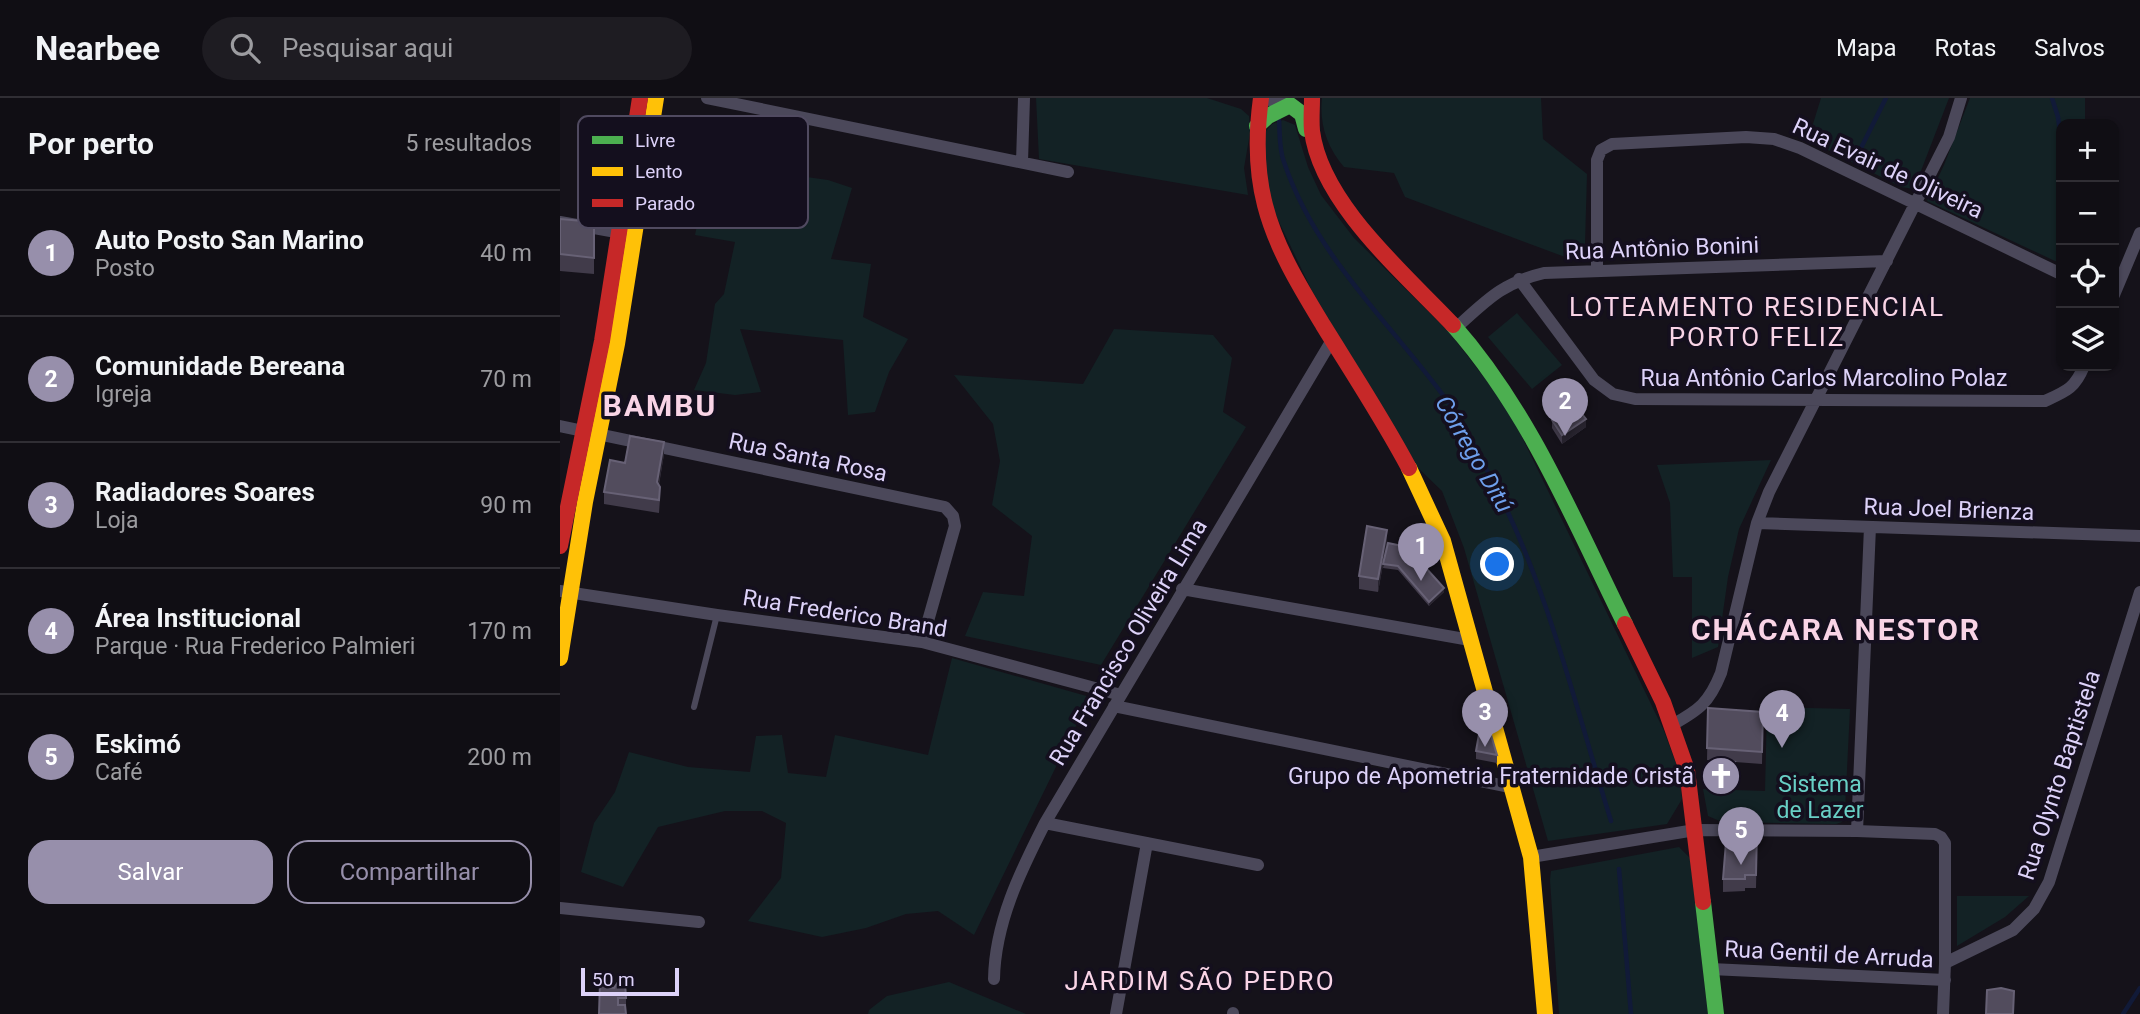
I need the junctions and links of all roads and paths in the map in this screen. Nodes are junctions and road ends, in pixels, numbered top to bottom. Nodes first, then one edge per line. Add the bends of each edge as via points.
1 (640, 98) edge
2 (656, 98) edge
3 (707, 98) edge
4 (1024, 98) edge
5 (1261, 98) edge
6 (1312, 98) edge
7 (1961, 98) edge
8 (1290, 105) junction
9 (638, 116) edge
10 (652, 116) edge
11 (796, 116) edge
12 (808, 119) edge
13 (1257, 126) junction
14 (1022, 162) junction
15 (1068, 172) dead end
16 (1332, 187) junction
17 (1916, 203) junction
18 (560, 222) edge
19 (578, 225) edge
20 (593, 228) edge
21 (627, 228) edge
22 (627, 228) edge
23 (2140, 233) edge
24 (626, 234) junction
25 (1887, 261) junction
26 (1597, 271) junction
27 (2056, 272) edge
28 (1519, 279) junction
29 (2119, 283) edge
30 (1456, 328) junction
31 (1332, 340) junction
32 (609, 342) junction
33 (2082, 371) edge
34 (1816, 400) junction
35 (560, 426) edge
36 (583, 431) junction
37 (600, 434) junction
38 (1757, 523) junction
39 (1870, 527) junction
40 (2140, 536) edge
41 (560, 546) edge
42 (1182, 589) junction
43 (565, 592) edge
44 (2140, 592) edge
45 (717, 615) junction
46 (1470, 640) junction
47 (922, 642) junction
48 (560, 658) edge
49 (1117, 701) junction
50 (694, 707) dead end
51 (1672, 725) junction
52 (1510, 787) junction
53 (1045, 823) junction
54 (1695, 830) junction
55 (1857, 831) junction
56 (1147, 843) junction
57 (1531, 857) junction
58 (1258, 865) dead end
59 (560, 908) edge
60 (699, 922) dead end
61 (1945, 963) junction
62 (1711, 970) junction
63 (994, 979) dead end
64 (1945, 980) junction
65 (1116, 1014) edge
66 (1545, 1014) edge
67 (1716, 1014) edge
68 (1943, 1014) edge

1 - 9 main road
2 - 10 main road
3 - 11 street
4 - 14 street
5 - 8 street
5 - 13 main road
6 - 16 main road via 1312,136
7 - 17 street via 1949,138
8 - 13 main road
8 - 16 main road via 1302,114 1313,162
12 - 14 street
13 - 31 main road via 1259,172 1273,233
14 - 15 street
16 - 30 main road via 1358,223
17 - 25 street
17 - 26 street, Rua Evair de Oliveira via 1774,139 1612,144 1601,150 1597,159
17 - 27 street, Rua Evair de Oliveira
18 - 19 street
20 - 24 street
21 - 24 main road
22 - 24 main road
23 - 29 street
24 - 32 main road
25 - 26 street, Rua Antônio Bonini
25 - 34 street
26 - 28 street, Rua Antônio Bonini
28 - 30 street, Rua Antônio Bonini via 1493,294
28 - 34 street, Rua Antônio Carlos Marcolino Polaz via 1594,380 1613,394 1635,399
30 - 51 main road via 1496,378 1533,436
31 - 42 street, Rua Francisco Oliveira Lima
31 - 46 main road via 1428,503
32 - 36 main road
32 - 37 main road
33 - 34 street, Rua Antônio Carlos Marcolino Polaz via 2066,392 2045,401
34 - 38 street
35 - 36 street
36 - 37 street
36 - 41 main road
37 - 43 main road
37 - 47 street, Rua Santa Rosa via 945,507 955,526
38 - 39 street, Rua Joel Brienza
38 - 51 street via 1712,695
39 - 40 street, Rua Joel Brienza
39 - 55 street
42 - 46 street
42 - 49 street, Rua Francisco Oliveira Lima
43 - 45 street, Rua Frederico Brand
43 - 48 main road
44 - 61 street, Rua Olynto Baptistela via 2049,882 2034,909 2013,930
45 - 47 street, Rua Frederico Brand
45 - 50 lane
46 - 52 main road
47 - 49 street, Rua Frederico Brand
49 - 52 street, Rua Frederico Brand
49 - 53 street, Rua Francisco Oliveira Lima
51 - 54 main road via 1687,770
52 - 57 main road
53 - 56 street
53 - 63 street, Rua Francisco Oliveira Lima via 1007,909 994,954
54 - 55 street
54 - 57 street
54 - 62 main road
55 - 61 street via 1941,837 1945,843
56 - 58 street
56 - 65 street
57 - 66 main road
59 - 60 street
61 - 64 street
62 - 64 street, Rua Gentil de Arruda
62 - 67 main road
64 - 68 street

